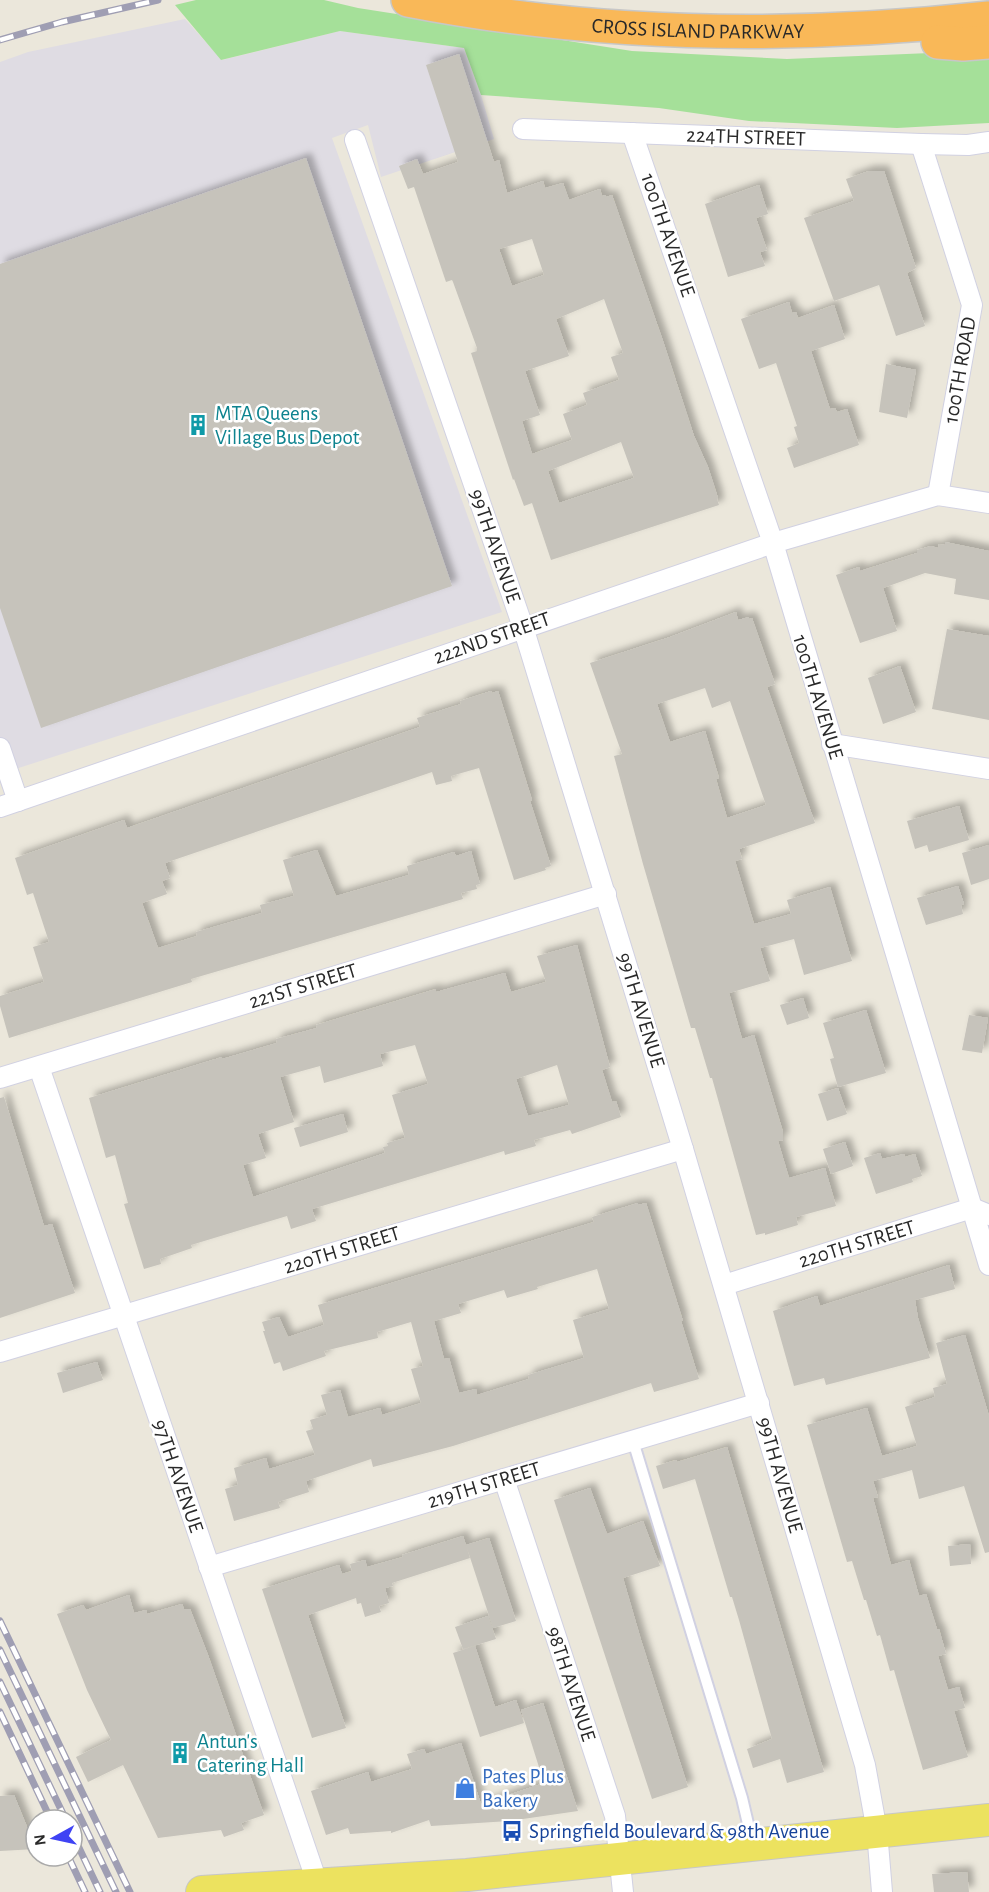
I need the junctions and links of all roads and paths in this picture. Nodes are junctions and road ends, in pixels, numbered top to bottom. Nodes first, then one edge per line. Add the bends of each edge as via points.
1 (408, 0) edge
2 (989, 18) edge
3 (820, 31) junction
4 (989, 42) edge
5 (523, 129) dead end
6 (632, 133) junction
7 (355, 140) dead end
8 (989, 142) edge
9 (921, 144) junction
10 (968, 145) junction
11 (989, 148) edge
12 (938, 495) junction
13 (989, 503) edge
14 (773, 543) junction
15 (524, 627) junction
16 (832, 744) junction
17 (0, 748) edge
18 (989, 769) edge
19 (9, 804) edge
20 (606, 894) junction
21 (39, 1067) junction
22 (0, 1078) edge
23 (683, 1149) junction
24 (980, 1211) edge
25 (989, 1265) edge
26 (724, 1285) junction
27 (124, 1315) junction
28 (0, 1352) edge
29 (759, 1403) junction
30 (633, 1441) junction
31 (504, 1479) junction
32 (209, 1567) junction
33 (989, 1820) edge
34 (877, 1831) junction
35 (753, 1844) junction
36 (620, 1858) junction
37 (318, 1885) junction
38 (365, 1887) edge
39 (202, 1892) edge
40 (623, 1892) edge
41 (882, 1892) edge

1 - 3 highway, CROSS ISLAND PARKWAY via 489,13 621,26
2 - 3 highway, CROSS ISLAND PARKWAY
3 - 4 highway via 963,44
5 - 6 street, 224TH STREET
6 - 9 street, 224TH STREET
6 - 14 street, 100TH AVENUE
7 - 15 street, 99TH AVENUE
8 - 10 street, 224TH STREET
9 - 10 street, 224TH STREET
9 - 12 street, 100TH ROAD via 972,305
10 - 11 street, 224TH STREET
12 - 13 street, 222ND STREET
12 - 14 street, 222ND STREET
14 - 15 street, 222ND STREET
14 - 16 street, 100TH AVENUE
15 - 19 street, 222ND STREET
15 - 20 street, 99TH AVENUE
16 - 18 street
16 - 24 street, 100TH AVENUE
17 - 19 street
20 - 21 street, 221ST STREET
20 - 23 street, 99TH AVENUE
21 - 22 street, 221ST STREET
21 - 27 street, 97TH AVENUE
23 - 26 street, 99TH AVENUE
23 - 27 street, 220TH STREET
24 - 25 street, 100TH AVENUE
24 - 26 street, 220TH STREET
26 - 29 street, 99TH AVENUE
27 - 28 street, 220TH STREET
27 - 32 street, 97TH AVENUE
29 - 30 street, 219TH STREET
29 - 34 street, 99TH AVENUE via 865,1765
30 - 31 street, 219TH STREET
30 - 35 lane
31 - 32 street, 219TH STREET
31 - 36 street, 98TH AVENUE via 615,1816
32 - 37 street, 97TH AVENUE
33 - 34 main road
34 - 35 main road
34 - 41 street, 99TH AVENUE
35 - 36 main road
36 - 38 main road
36 - 40 street, 98TH AVENUE
37 - 38 main road
37 - 39 main road

